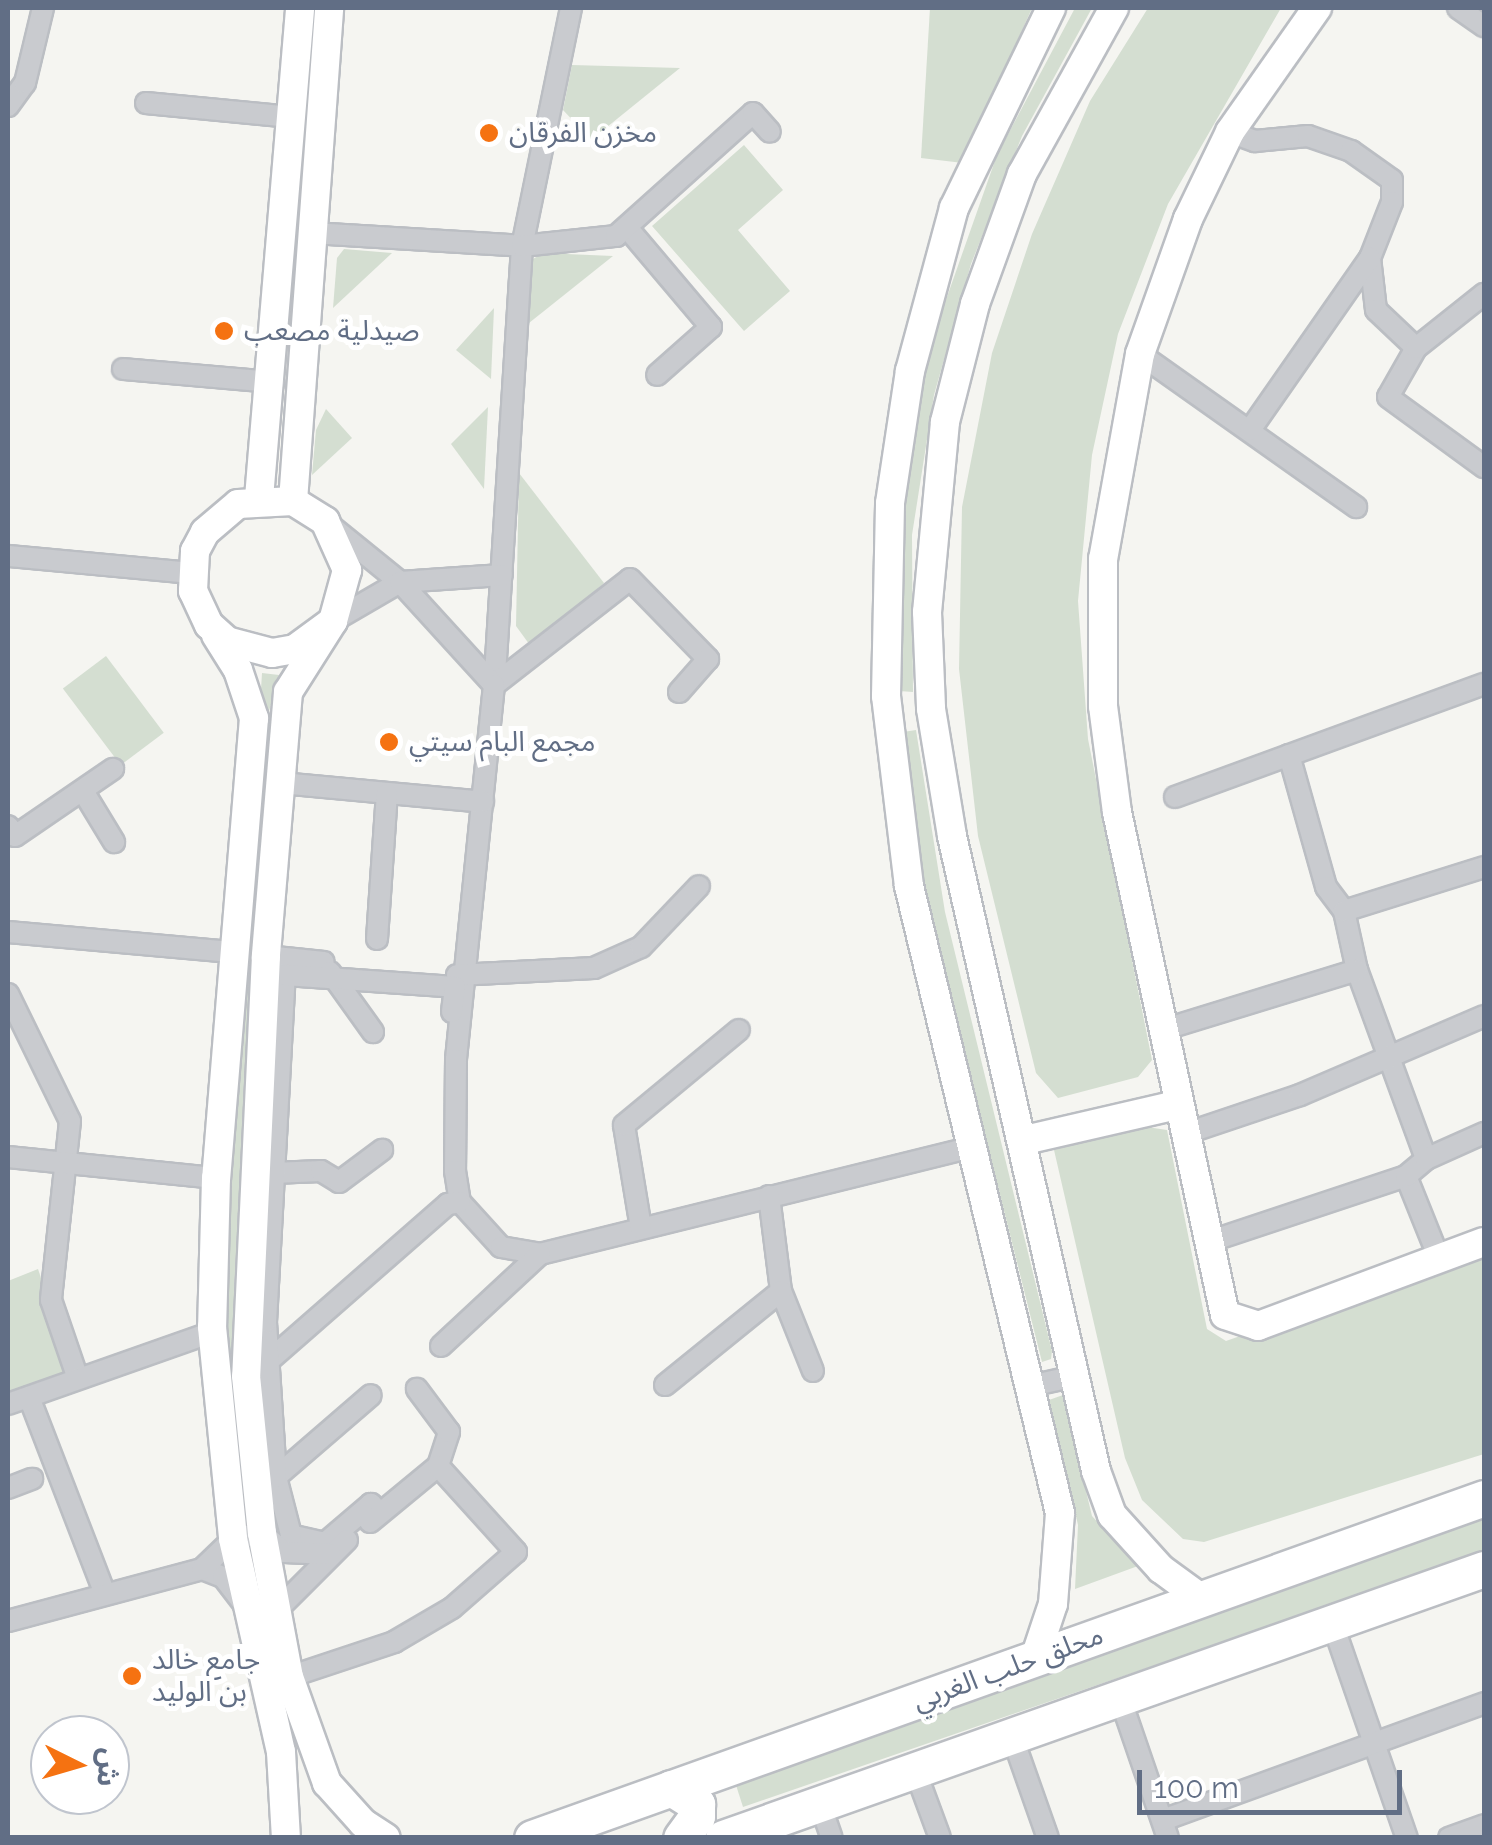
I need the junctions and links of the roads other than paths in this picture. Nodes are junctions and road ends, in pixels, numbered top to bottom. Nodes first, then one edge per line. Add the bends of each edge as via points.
1 (42, 8) edge
2 (300, 8) edge
3 (329, 8) edge
4 (572, 8) edge
5 (1051, 8) edge
6 (1114, 8) edge
7 (1317, 8) edge
8 (1458, 8) edge
9 (1484, 26) edge
10 (16, 81) edge
11 (146, 103) dead end
12 (8, 106) edge
13 (290, 118) junction
14 (770, 132) dead end
15 (1230, 132) junction
16 (630, 230) junction
17 (312, 233) junction
18 (522, 246) junction
19 (1370, 258) junction
20 (1484, 294) edge
21 (1416, 348) junction
22 (1140, 354) junction
23 (124, 369) dead end
24 (657, 375) dead end
25 (273, 382) junction
26 (1250, 430) junction
27 (1484, 466) edge
28 (259, 498) junction
29 (292, 501) junction
30 (1356, 507) dead end
31 (325, 521) junction
32 (8, 556) edge
33 (192, 573) junction
34 (502, 575) junction
35 (400, 582) junction
36 (332, 621) junction
37 (209, 625) junction
38 (1484, 684) edge
39 (494, 685) junction
40 (679, 692) dead end
41 (931, 709) junction
42 (888, 714) junction
43 (1290, 755) junction
44 (113, 769) dead end
45 (280, 784) junction
46 (83, 791) junction
47 (387, 794) junction
48 (1175, 796) dead end
49 (483, 802) junction
50 (8, 826) edge
51 (114, 842) dead end
52 (1484, 868) edge
53 (699, 886) dead end
54 (1344, 910) junction
55 (8, 932) edge
56 (377, 939) dead end
57 (234, 952) junction
58 (266, 956) junction
59 (328, 969) junction
60 (1358, 970) junction
61 (469, 976) junction
62 (8, 994) edge
63 (1484, 1016) edge
64 (739, 1030) dead end
65 (1162, 1030) junction
66 (14, 1031) edge
67 (373, 1032) dead end
68 (1392, 1057) junction
69 (456, 1083) junction
70 (1178, 1105) junction
71 (1484, 1133) edge
72 (1184, 1134) junction
73 (1024, 1140) junction
74 (973, 1147) junction
75 (382, 1150) dead end
76 (8, 1157) edge
77 (1426, 1159) junction
78 (70, 1164) junction
79 (273, 1173) junction
80 (1406, 1176) junction
81 (216, 1178) junction
82 (769, 1196) junction
83 (460, 1202) junction
84 (641, 1228) junction
85 (1208, 1242) junction
86 (1484, 1242) edge
87 (540, 1254) junction
88 (1439, 1258) junction
89 (781, 1291) junction
90 (212, 1332) junction
91 (442, 1346) dead end
92 (266, 1364) junction
93 (814, 1371) dead end
94 (1075, 1376) junction
95 (78, 1379) junction
96 (665, 1385) dead end
97 (1030, 1386) junction
98 (417, 1389) dead end
99 (371, 1395) dead end
100 (28, 1396) junction
101 (8, 1404) edge
102 (438, 1466) junction
103 (276, 1477) junction
104 (32, 1479) dead end
105 (8, 1488) edge
106 (1484, 1498) edge
107 (380, 1513) junction
108 (262, 1534) junction
109 (233, 1539) junction
110 (330, 1554) junction
111 (1484, 1568) edge
112 (202, 1569) junction
113 (104, 1592) junction
114 (1202, 1598) junction
115 (264, 1611) junction
116 (8, 1621) edge
117 (1332, 1622) junction
118 (1035, 1658) junction
119 (289, 1677) junction
120 (1120, 1698) junction
121 (1484, 1703) edge
122 (1012, 1736) junction
123 (1374, 1742) junction
124 (916, 1770) junction
125 (671, 1788) junction
126 (820, 1804) junction
127 (1484, 1825) edge
128 (1166, 1829) edge
129 (286, 1838) edge
130 (386, 1838) edge
131 (532, 1838) edge
132 (681, 1838) edge
133 (723, 1838) edge
134 (832, 1838) edge
135 (940, 1838) edge
136 (1048, 1838) edge
137 (1407, 1838) edge
138 (1449, 1838) edge

1 - 10 street
2 - 13 main road
3 - 17 main road
4 - 18 street
5 - 42 main road via 954,208 910,371 890,503
6 - 41 main road via 1022,174 975,304 945,422 926,612
7 - 15 main road
8 - 9 street
10 - 12 street
11 - 13 street
13 - 25 main road
14 - 16 street via 753,113
15 - 19 street via 1255,141 1308,136 1352,150 1392,180 1392,202
15 - 22 main road via 1188,219
16 - 18 street
16 - 24 street via 711,326
17 - 18 street
17 - 29 main road
18 - 34 street
19 - 21 street via 1376,310
19 - 26 street
20 - 21 street
21 - 27 street via 1388,397
22 - 26 street
22 - 65 main road via 1104,559 1103,706 1117,812
23 - 25 street
25 - 28 main road
26 - 30 street
28 - 29 main road
28 - 33 main road via 220,516 195,551
29 - 31 main road
31 - 35 street
31 - 36 main road via 347,570
32 - 33 street
33 - 37 main road
34 - 35 street
34 - 39 street
35 - 36 street
35 - 39 street
36 - 37 main road via 295,649 272,653 238,646
36 - 45 main road via 288,692
37 - 57 main road via 238,670 254,718
38 - 43 street
39 - 40 street via 630,578 708,659
39 - 49 street
41 - 42 main road
41 - 73 main road via 952,836
42 - 74 main road via 909,886
43 - 48 street
43 - 54 street via 1326,886
44 - 46 street
45 - 47 street
45 - 58 main road
46 - 50 street via 15,836
46 - 51 street
47 - 49 street
47 - 56 street
49 - 61 street
52 - 54 street
53 - 61 street via 641,947 594,968
54 - 60 street
55 - 57 street
57 - 81 main road
58 - 59 street
58 - 108 main road via 246,1376
59 - 61 street
59 - 67 street
59 - 69 street via 455,987 447,1065
59 - 79 street via 285,975
60 - 65 street
60 - 68 street
61 - 69 street
62 - 66 street
63 - 68 street
64 - 84 street via 624,1125
65 - 70 main road
66 - 78 street via 70,1121
68 - 72 street
68 - 77 street
69 - 83 street
70 - 72 main road
70 - 73 main road
71 - 77 street
72 - 85 main road
73 - 94 main road
74 - 82 street
74 - 97 main road
75 - 79 street via 339,1182 321,1171
76 - 78 street
77 - 80 street
78 - 81 street
78 - 95 street via 59,1202 51,1300
79 - 92 street
80 - 85 street
80 - 88 street
81 - 90 main road
82 - 84 street
82 - 89 street
83 - 87 street via 501,1247
83 - 92 street via 448,1204
84 - 87 street
85 - 88 main road via 1221,1308 1243,1326
86 - 88 main road
87 - 91 street
89 - 93 street
89 - 96 street
90 - 95 street
90 - 109 main road
92 - 103 street
94 - 97 street
94 - 114 main road via 1112,1515 1162,1569
95 - 100 street
97 - 118 main road via 1060,1513 1053,1604
98 - 102 street via 449,1432
99 - 103 street
100 - 101 street
100 - 113 street
102 - 107 street
102 - 119 street via 516,1552 452,1608 394,1642
103 - 107 street via 291,1536 325,1542 372,1504
104 - 105 street
106 - 114 highway, محلق حلب الغربي
107 - 110 street
108 - 109 street
108 - 110 street via 284,1552
108 - 115 main road
109 - 112 street
109 - 115 main road
110 - 115 street
111 - 117 highway
112 - 113 street
112 - 115 street
113 - 116 street
114 - 118 highway, محلق حلب الغربي
115 - 119 main road
115 - 129 main road
117 - 120 highway
117 - 123 street
118 - 125 highway, محلق حلب الغربي
119 - 130 main road via 327,1783
120 - 122 highway
120 - 128 street
121 - 123 street
122 - 124 highway
122 - 136 street
123 - 128 street
123 - 137 street
124 - 126 highway
124 - 135 street
125 - 131 highway, محلق حلب الغربي
125 - 132 highway via 697,1804 697,1816
126 - 133 highway
126 - 134 street
127 - 138 street

